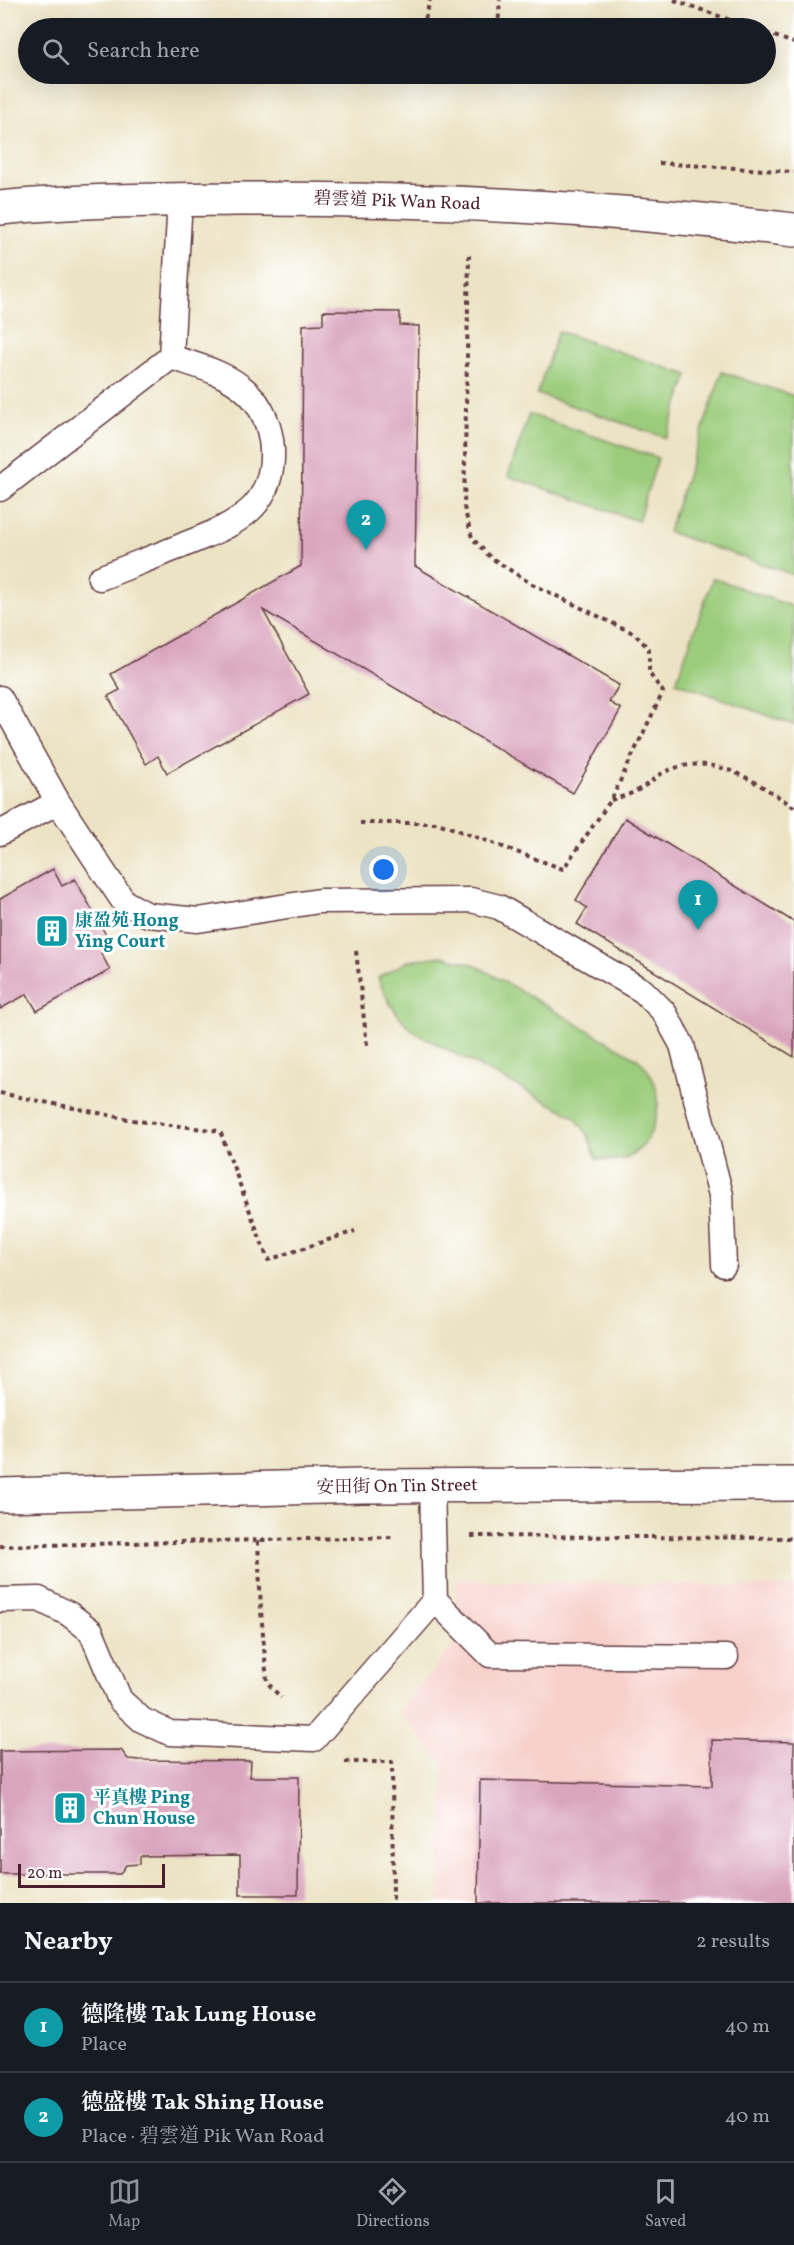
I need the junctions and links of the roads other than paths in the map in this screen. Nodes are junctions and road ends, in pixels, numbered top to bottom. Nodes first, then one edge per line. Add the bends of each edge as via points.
1 (180, 200) junction
2 (0, 208) edge
3 (794, 230) edge
4 (171, 357) junction
5 (0, 489) edge
6 (100, 578) dead end
7 (0, 698) edge
8 (58, 802) junction
9 (0, 832) edge
10 (724, 1265) dead end
11 (794, 1484) edge
12 (432, 1486) junction
13 (0, 1495) edge
14 (0, 1600) edge
15 (435, 1600) junction
16 (726, 1657) dead end

1 - 2 main road, 碧雲道 Pik Wan Road
1 - 3 main road, 碧雲道 Pik Wan Road via 342,199 472,205 719,221
1 - 4 lane
4 - 5 lane
4 - 6 lane via 220,374 247,391 266,418 273,450 268,482 251,509 224,529
7 - 8 lane
8 - 9 lane
8 - 10 lane via 124,902 148,915 198,920 319,901 471,900 499,907 643,991 664,1012 682,1045 721,1195
11 - 12 main road, 安田街 On Tin Street
12 - 13 main road, 安田街 On Tin Street
12 - 15 lane
14 - 15 lane via 39,1599 91,1631 120,1700 142,1719 170,1733 314,1739
15 - 16 lane via 490,1655

